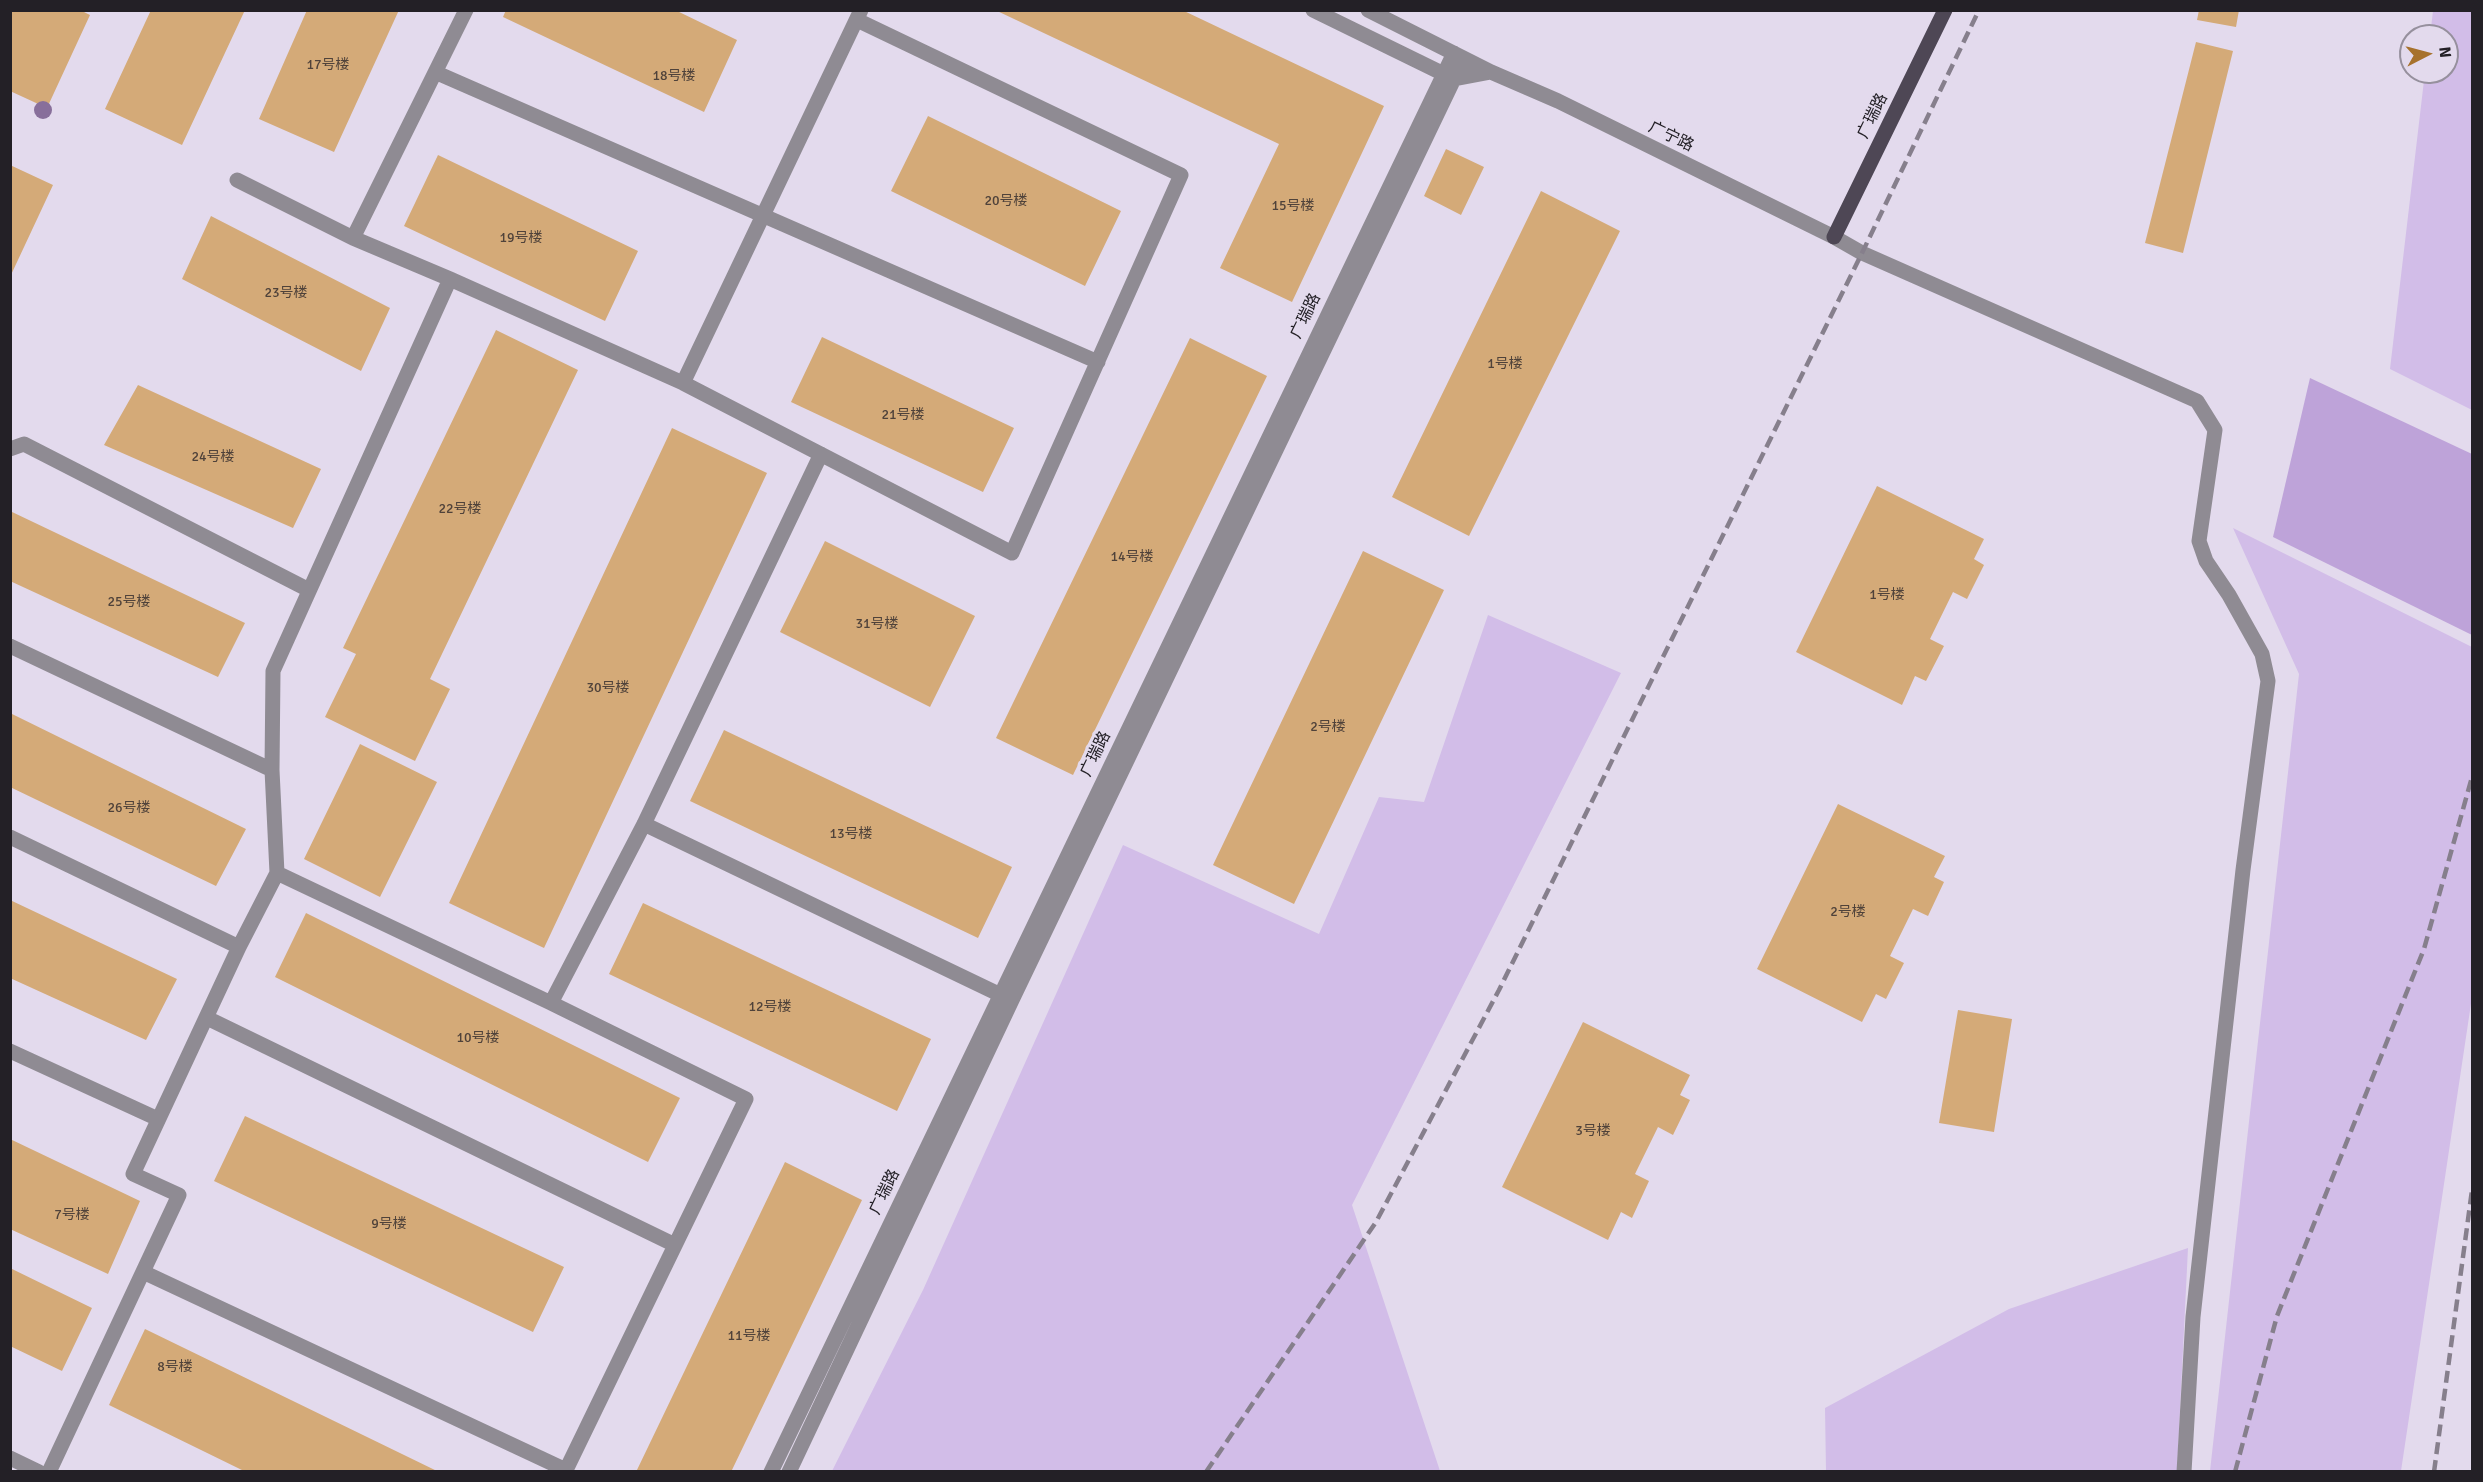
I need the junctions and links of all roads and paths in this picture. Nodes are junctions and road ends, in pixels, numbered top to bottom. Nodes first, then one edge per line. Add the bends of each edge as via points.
1 (466, 10) edge
2 (1313, 10) edge
3 (1368, 10) edge
4 (1945, 10) edge
5 (859, 15) edge
6 (1460, 56) junction
7 (1491, 72) junction
8 (437, 73) junction
9 (1448, 76) junction
10 (237, 180) dead end
11 (763, 216) junction
12 (1834, 237) junction
13 (353, 238) junction
14 (450, 279) junction
15 (1098, 362) junction
16 (683, 383) junction
17 (10, 449) edge
18 (821, 454) junction
19 (309, 590) junction
20 (10, 646) edge
21 (272, 770) junction
22 (644, 824) junction
23 (10, 837) edge
24 (277, 873) junction
25 (239, 947) junction
26 (1006, 998) junction
27 (551, 1004) junction
28 (207, 1018) junction
29 (10, 1051) edge
30 (158, 1119) junction
31 (675, 1245) junction
32 (143, 1272) junction
33 (10, 1458) edge
34 (39, 1472) edge
35 (49, 1472) edge
36 (771, 1472) edge
37 (789, 1472) edge
38 (2184, 1472) edge

1 - 8 street
2 - 9 street
3 - 6 street, 广宁路
4 - 12 main road, 广瑞路
5 - 11 street
5 - 15 street via 1181,175
6 - 7 street, 广宁路
6 - 9 street, 广瑞路
7 - 9 street
7 - 12 street, 广宁路
8 - 11 street
8 - 13 street
9 - 26 street, 广瑞路
10 - 13 street
11 - 15 street
11 - 16 street
12 - 38 street, 广宁路 via 1862,253 2197,401 2215,430 2199,541 2206,561 2262,654 2268,681 2193,1317
13 - 14 street
14 - 16 street
14 - 19 street
15 - 18 street via 1012,553
16 - 18 street
17 - 19 street via 24,444
18 - 22 street
19 - 21 street via 273,671
20 - 21 street
21 - 24 street
22 - 26 street
22 - 27 street
23 - 25 street
24 - 25 street
24 - 27 street
25 - 28 street
26 - 36 street, 广瑞路
26 - 37 street, 广瑞路
27 - 31 street via 746,1099
28 - 30 street
28 - 31 street
29 - 30 street
30 - 32 street via 133,1174 179,1195
31 - 32 street via 566,1470
32 - 35 street
33 - 34 street

